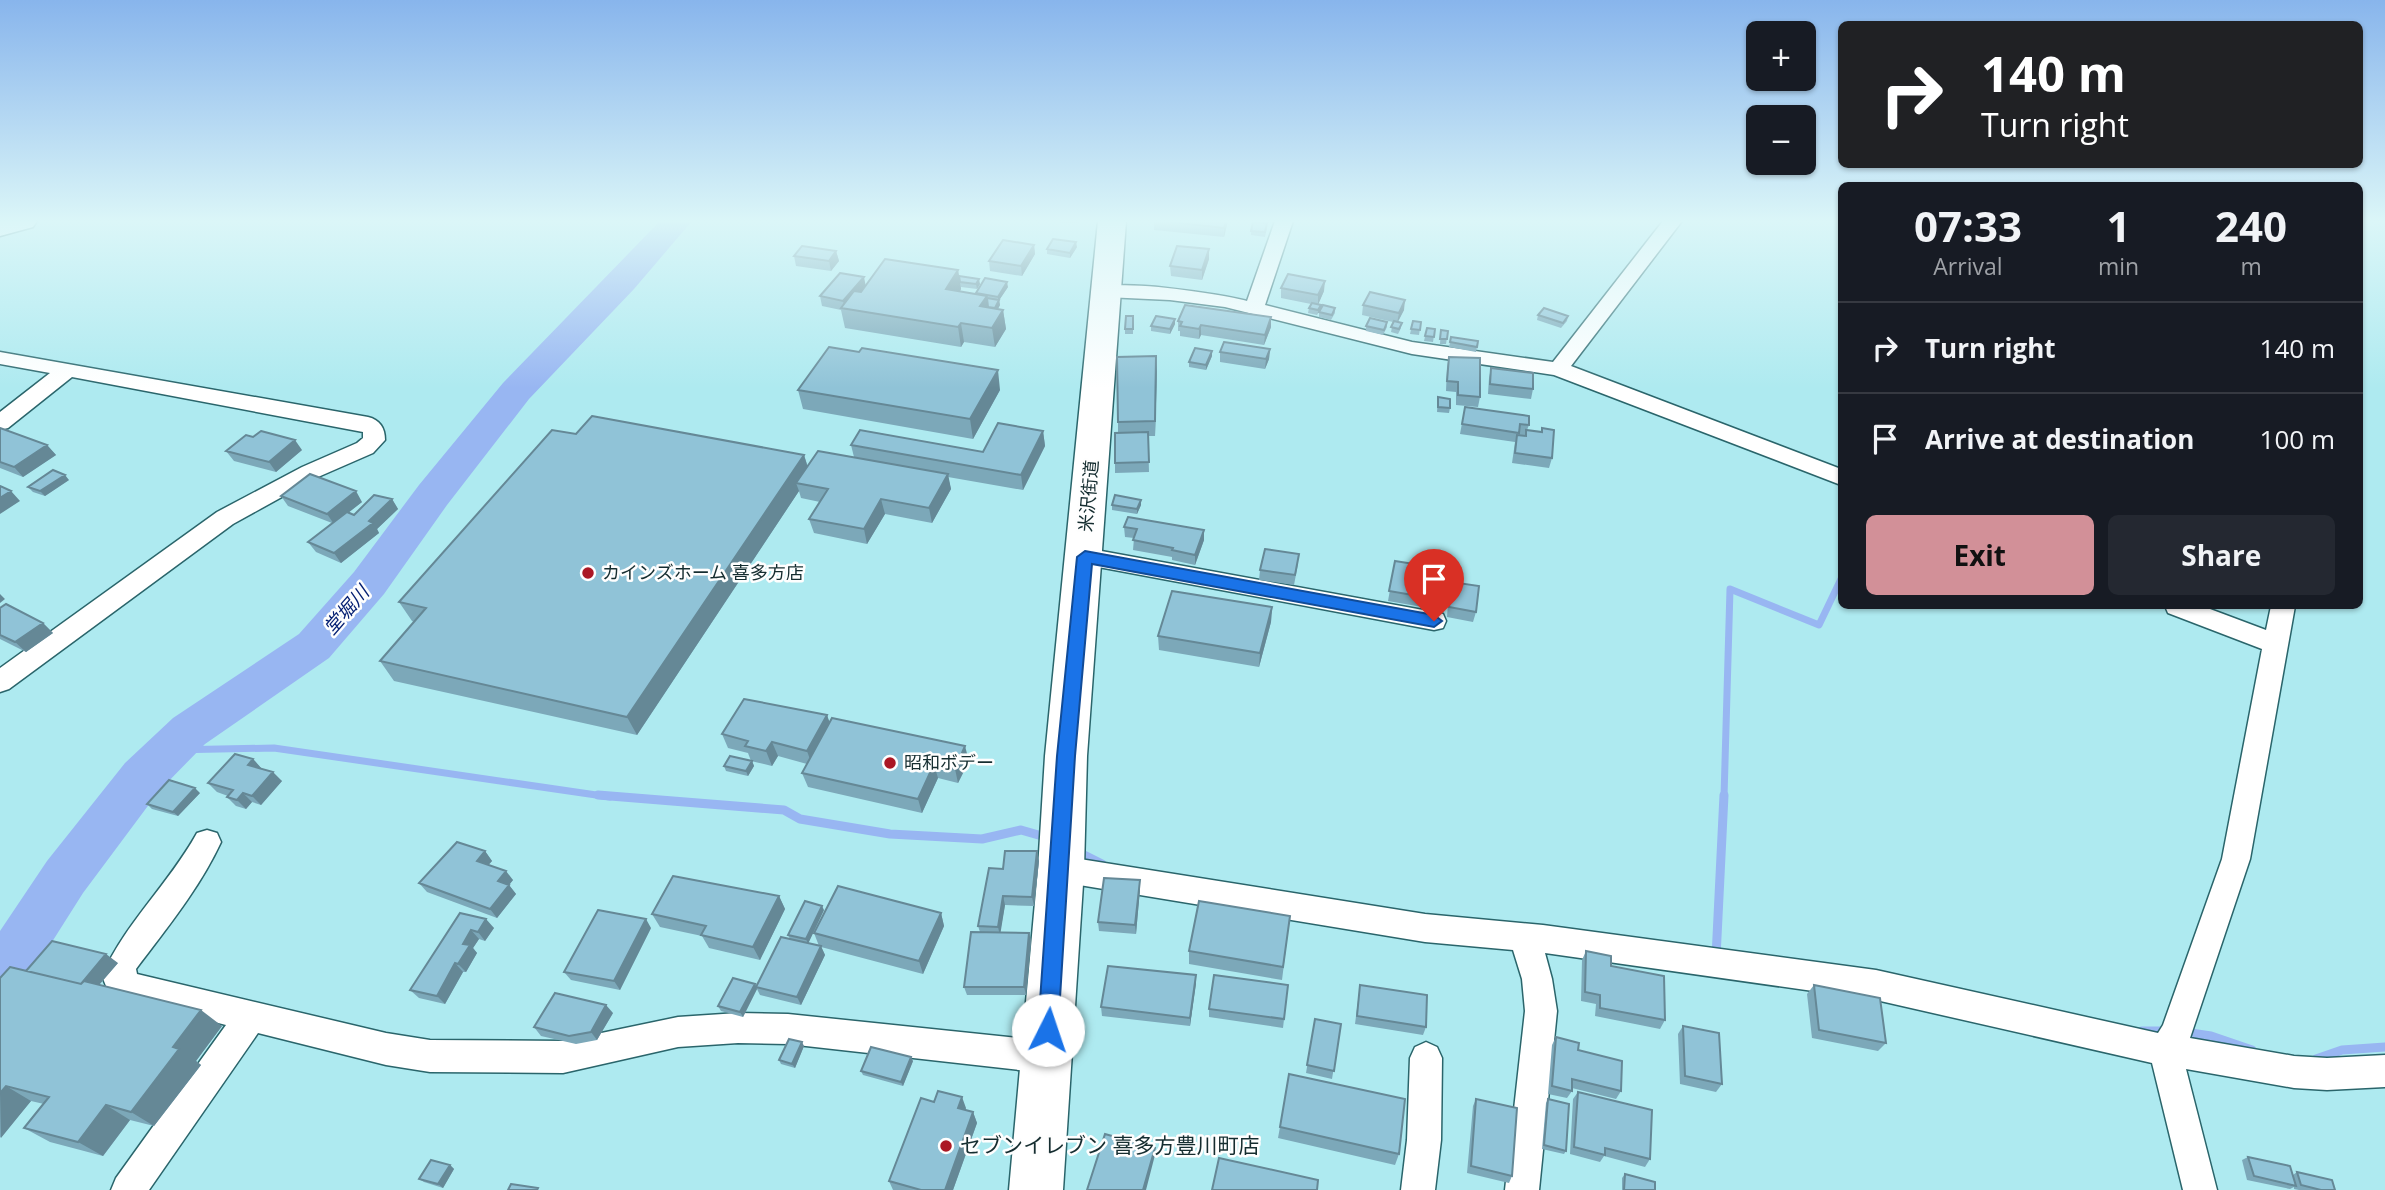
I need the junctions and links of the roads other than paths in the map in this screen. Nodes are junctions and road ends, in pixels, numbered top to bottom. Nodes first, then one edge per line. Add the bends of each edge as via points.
1 (1107, 277) edge
2 (1265, 277) edge
3 (1630, 277) edge
4 (1106, 291) junction
5 (1255, 305) dead end
6 (0, 358) edge
7 (68, 369) junction
8 (1558, 369) junction
9 (0, 423) edge
10 (1838, 476) edge
11 (1085, 557) junction
12 (2185, 609) edge
13 (2283, 609) edge
14 (1434, 621) dead end
15 (2277, 644) junction
16 (0, 682) edge
17 (206, 842) dead end
18 (1061, 869) junction
19 (1525, 939) junction
20 (251, 1017) junction
21 (2165, 1050) junction
22 (1046, 1057) junction
23 (1426, 1059) dead end
24 (2385, 1071) edge
25 (128, 1190) edge
26 (1036, 1190) edge
27 (1418, 1190) edge
28 (1522, 1190) edge
29 (2200, 1190) edge

1 - 4 highway, 米沢街道
2 - 5 street
3 - 8 street
4 - 8 street via 1225,301 1412,348
4 - 11 highway, 米沢街道
6 - 7 street
7 - 9 street
7 - 16 street via 368,424 374,440 225,518
8 - 10 street
11 - 14 street
11 - 18 highway, 米沢街道 via 1066,756
12 - 15 street
13 - 15 street
15 - 21 street via 2235,859 2176,1033
17 - 20 street via 191,872 117,976 129,987
18 - 19 street via 1425,928
18 - 22 highway, 米沢街道
19 - 21 street via 1876,985
19 - 28 street via 1538,979 1541,1011
20 - 22 street via 430,1056 563,1057 678,1032 738,1028 788,1029
20 - 25 street
21 - 24 street via 2294,1072
21 - 29 street
22 - 26 highway, 米沢街道
23 - 27 street

